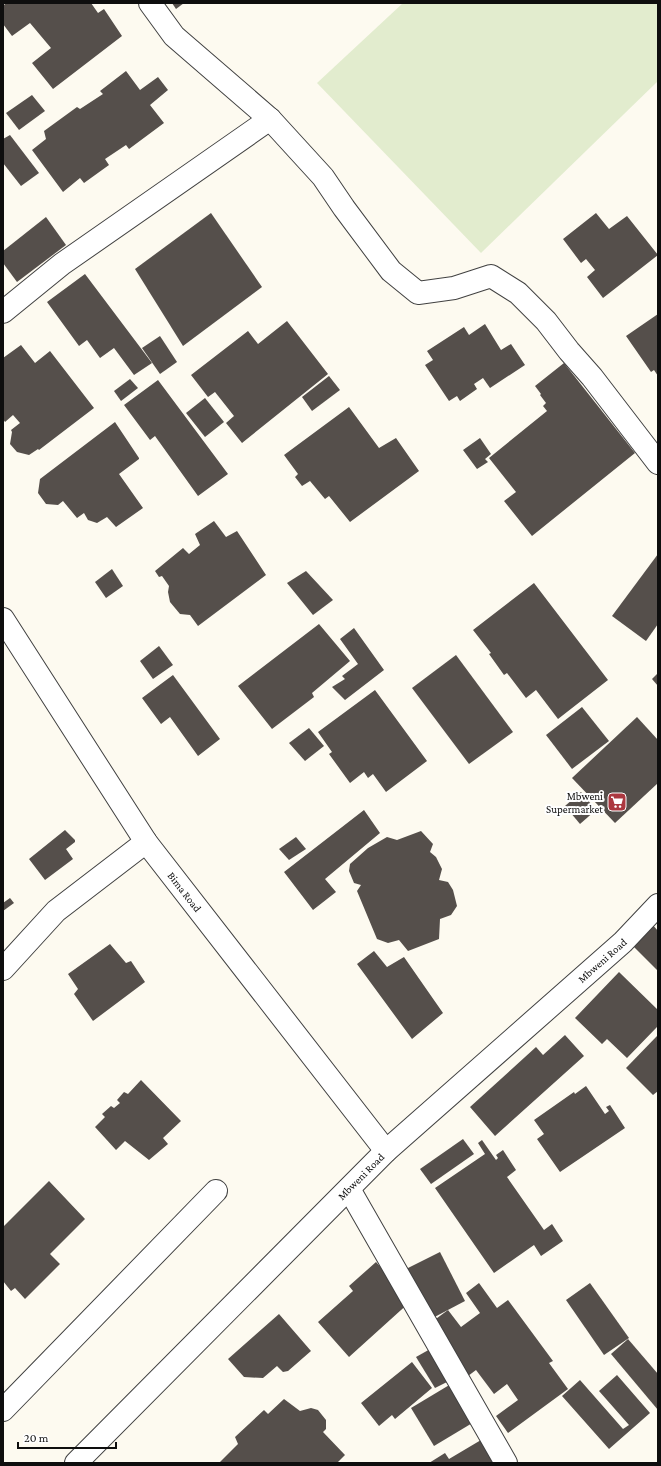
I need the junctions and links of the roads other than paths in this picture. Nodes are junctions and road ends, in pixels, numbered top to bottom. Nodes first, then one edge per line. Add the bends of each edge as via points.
1 (150, 3) edge
2 (270, 119) junction
3 (3, 312) edge
4 (658, 463) edge
5 (3, 619) edge
6 (146, 842) junction
7 (658, 905) edge
8 (3, 969) edge
9 (386, 1151) junction
10 (349, 1189) junction
11 (216, 1191) dead end
12 (3, 1410) edge
13 (80, 1461) edge
14 (506, 1463) edge

1 - 2 street via 174,36
2 - 3 street via 62,264
2 - 4 street via 323,177 391,271 418,293 454,288 491,276 518,293 546,320
5 - 6 street, Bima Road
6 - 8 street via 56,911
6 - 9 street, Bima Road
7 - 9 street, Mbweni Road via 623,942
9 - 10 street, Mbweni Road
10 - 13 street, Mbweni Road
10 - 14 street
11 - 12 street

